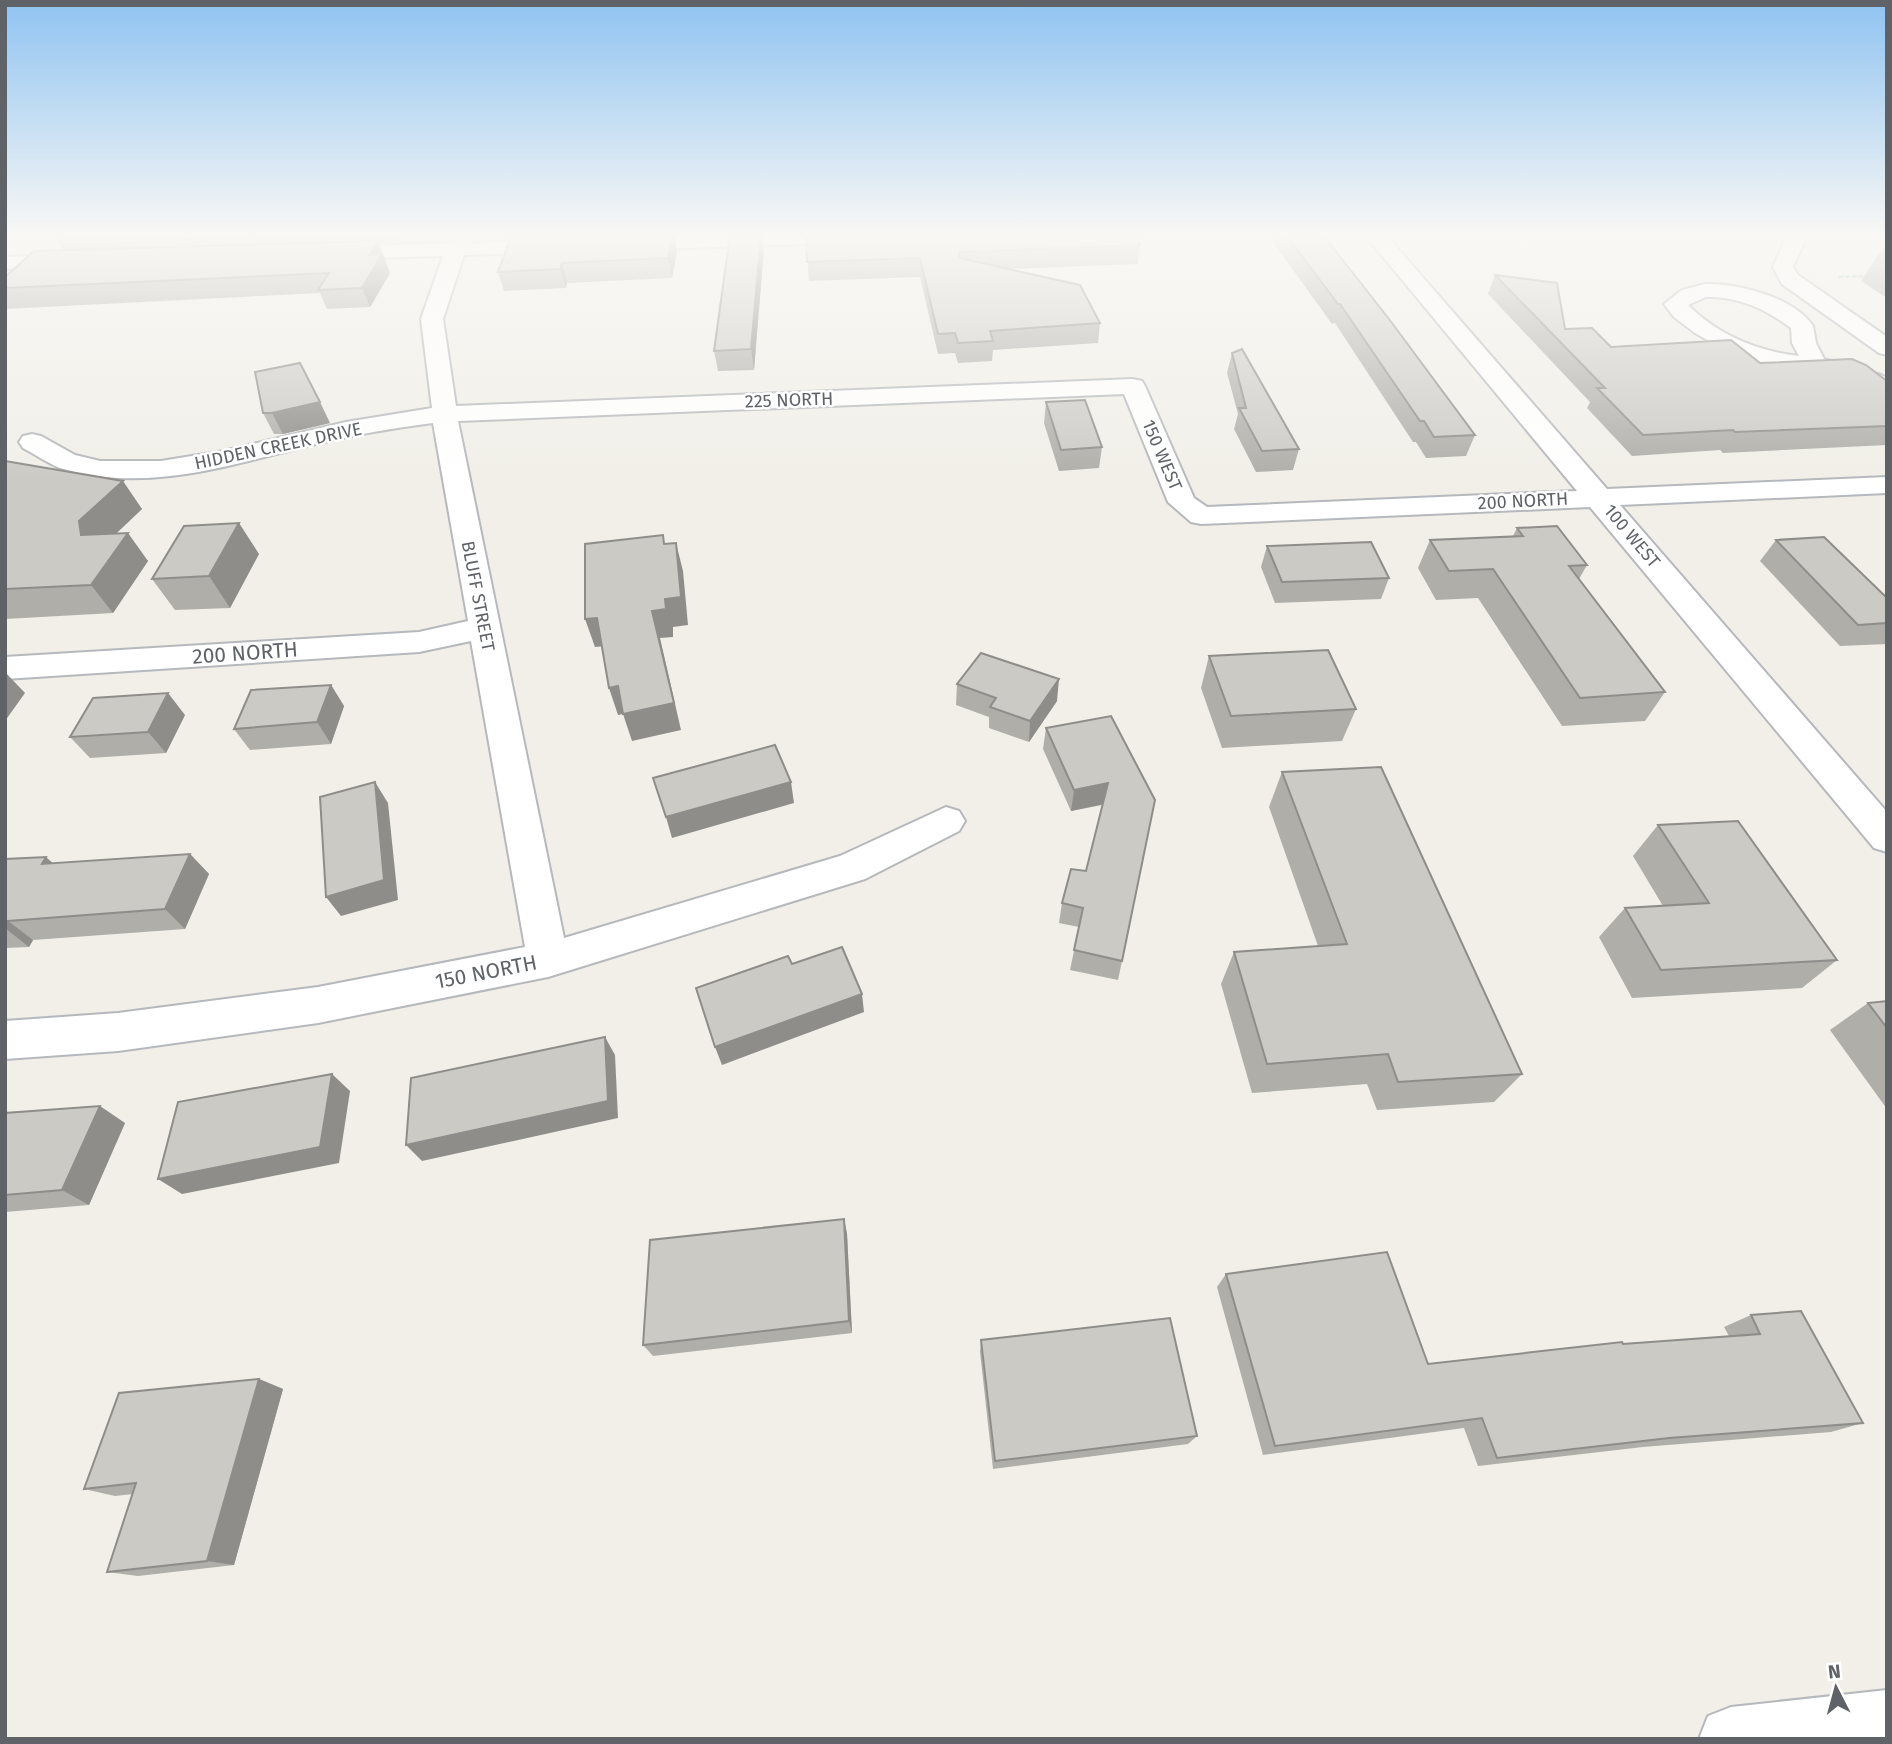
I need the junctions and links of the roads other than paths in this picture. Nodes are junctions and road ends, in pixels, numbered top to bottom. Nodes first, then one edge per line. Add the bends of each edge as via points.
1 (433, 316) edge
2 (1445, 316) edge
3 (1685, 316) edge
4 (1791, 316) edge
5 (1843, 316) edge
6 (1887, 348) edge
7 (1814, 362) junction
8 (1133, 386) joint
9 (1887, 389) edge
10 (445, 414) junction
11 (32, 442) dead end
12 (1887, 485) edge
13 (1599, 497) junction
14 (1201, 516) joint
15 (484, 628) junction
16 (5, 668) edge
17 (946, 821) dead end
18 (1887, 838) edge
19 (548, 960) junction
20 (5, 1040) edge
21 (1887, 1722) edge
22 (1731, 1739) edge

1 - 10 street, BLUFF STREET
2 - 13 street, 100 WEST
3 - 7 street via 1761,356
4 - 7 street via 1802,326
5 - 6 street
7 - 9 street via 1870,376
8 - 10 street, 225 NORTH
8 - 14 street, 150 WEST via 1182,502
10 - 11 street, HIDDEN CREEK DRIVE via 173,468 116,469 69,461
10 - 15 street, BLUFF STREET
12 - 13 street, 200 NORTH
13 - 14 street, 200 NORTH
13 - 18 street, 100 WEST
15 - 16 street, 200 NORTH via 419,642
15 - 19 street, BLUFF STREET
17 - 19 street, 150 NORTH via 851,869
19 - 20 street, 150 NORTH via 318,1005 118,1032
21 - 22 street

